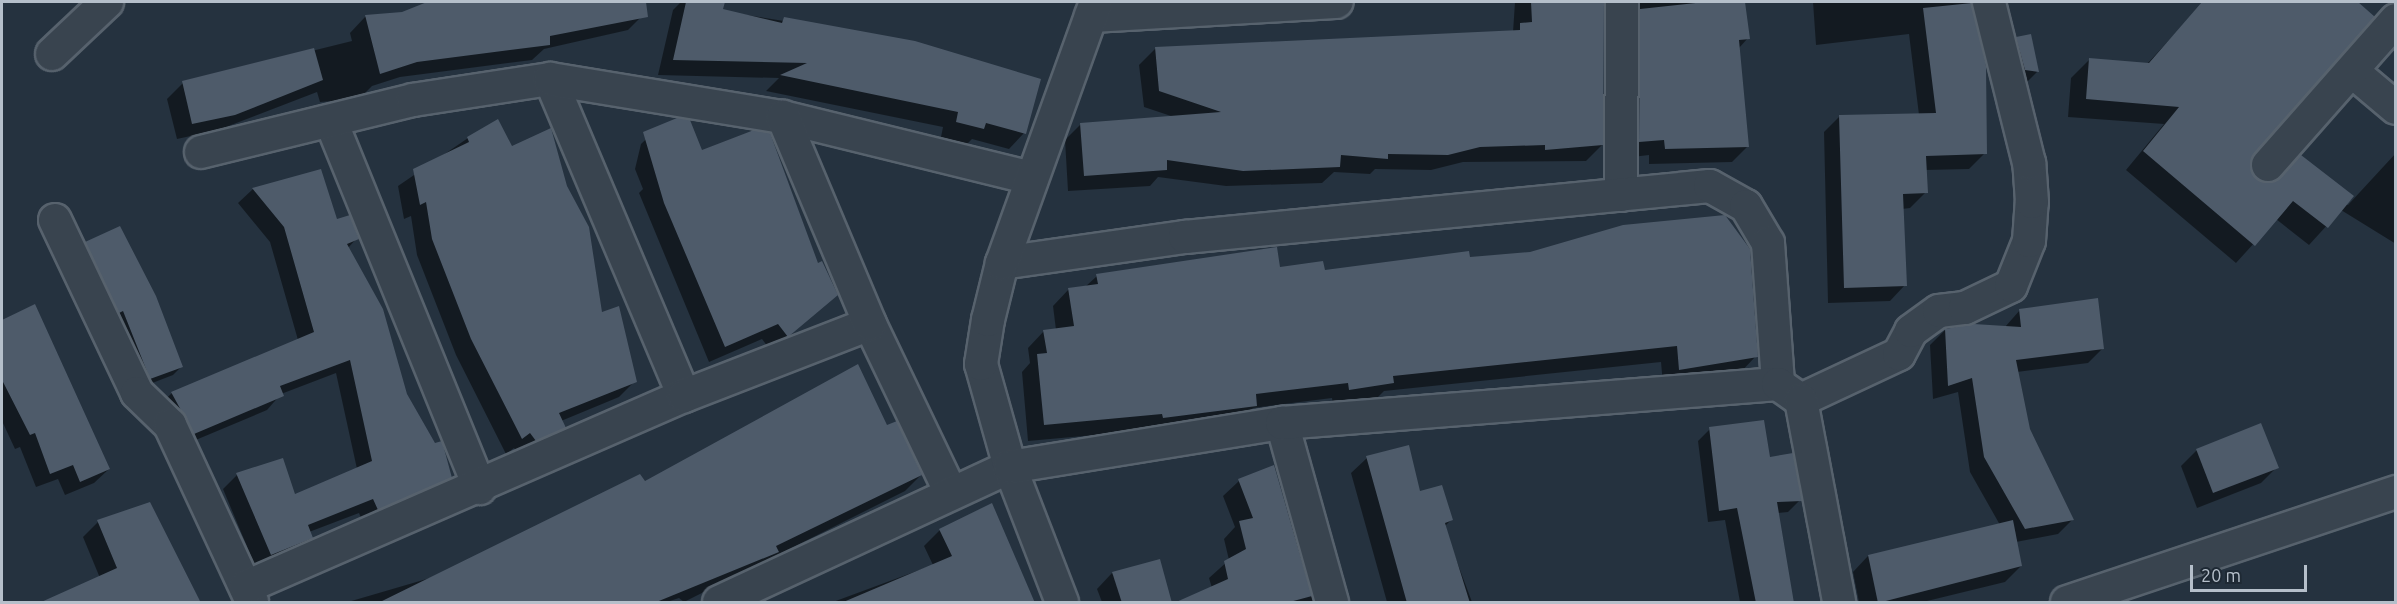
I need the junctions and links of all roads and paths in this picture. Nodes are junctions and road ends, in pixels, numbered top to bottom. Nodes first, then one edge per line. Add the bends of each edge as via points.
1 (107, 2) edge
2 (1337, 2) edge
3 (1622, 2) edge
4 (1989, 2) edge
5 (1094, 9) edge
6 (2396, 20) edge
7 (52, 54) dead end
8 (2352, 71) junction
9 (550, 79) junction
10 (2396, 108) edge
11 (783, 117) junction
12 (332, 124) junction
13 (201, 152) dead end
14 (2268, 165) dead end
15 (1032, 178) junction
16 (1621, 195) junction
17 (55, 220) dead end
18 (1002, 263) junction
19 (870, 324) junction
20 (1790, 392) junction
21 (684, 396) junction
22 (1282, 423) junction
23 (1010, 467) junction
24 (480, 488) junction
25 (2396, 492) edge
26 (951, 493) junction
27 (249, 595) edge
28 (719, 603) edge
29 (1062, 603) edge
30 (1332, 603) edge
31 (1839, 603) edge
32 (2067, 603) edge

1 - 7 street
2 - 5 street
3 - 16 street
4 - 20 street via 2031,182 2029,241 2011,286 1965,308 1939,311 1911,330 1899,354
5 - 15 street
6 - 8 street
8 - 10 street
8 - 14 street
9 - 11 street
9 - 12 street via 413,100
9 - 21 street
11 - 15 street
11 - 19 street
12 - 13 street
12 - 24 street
15 - 18 street
16 - 18 street via 1185,237
16 - 20 street via 1710,186 1746,206 1768,243
17 - 27 street via 137,393 170,425
18 - 23 street via 981,364
19 - 21 street
19 - 26 street
20 - 22 street
20 - 31 street
21 - 24 street
22 - 23 street
22 - 30 street
23 - 26 street
23 - 29 street
24 - 27 street
25 - 32 street
26 - 28 street

